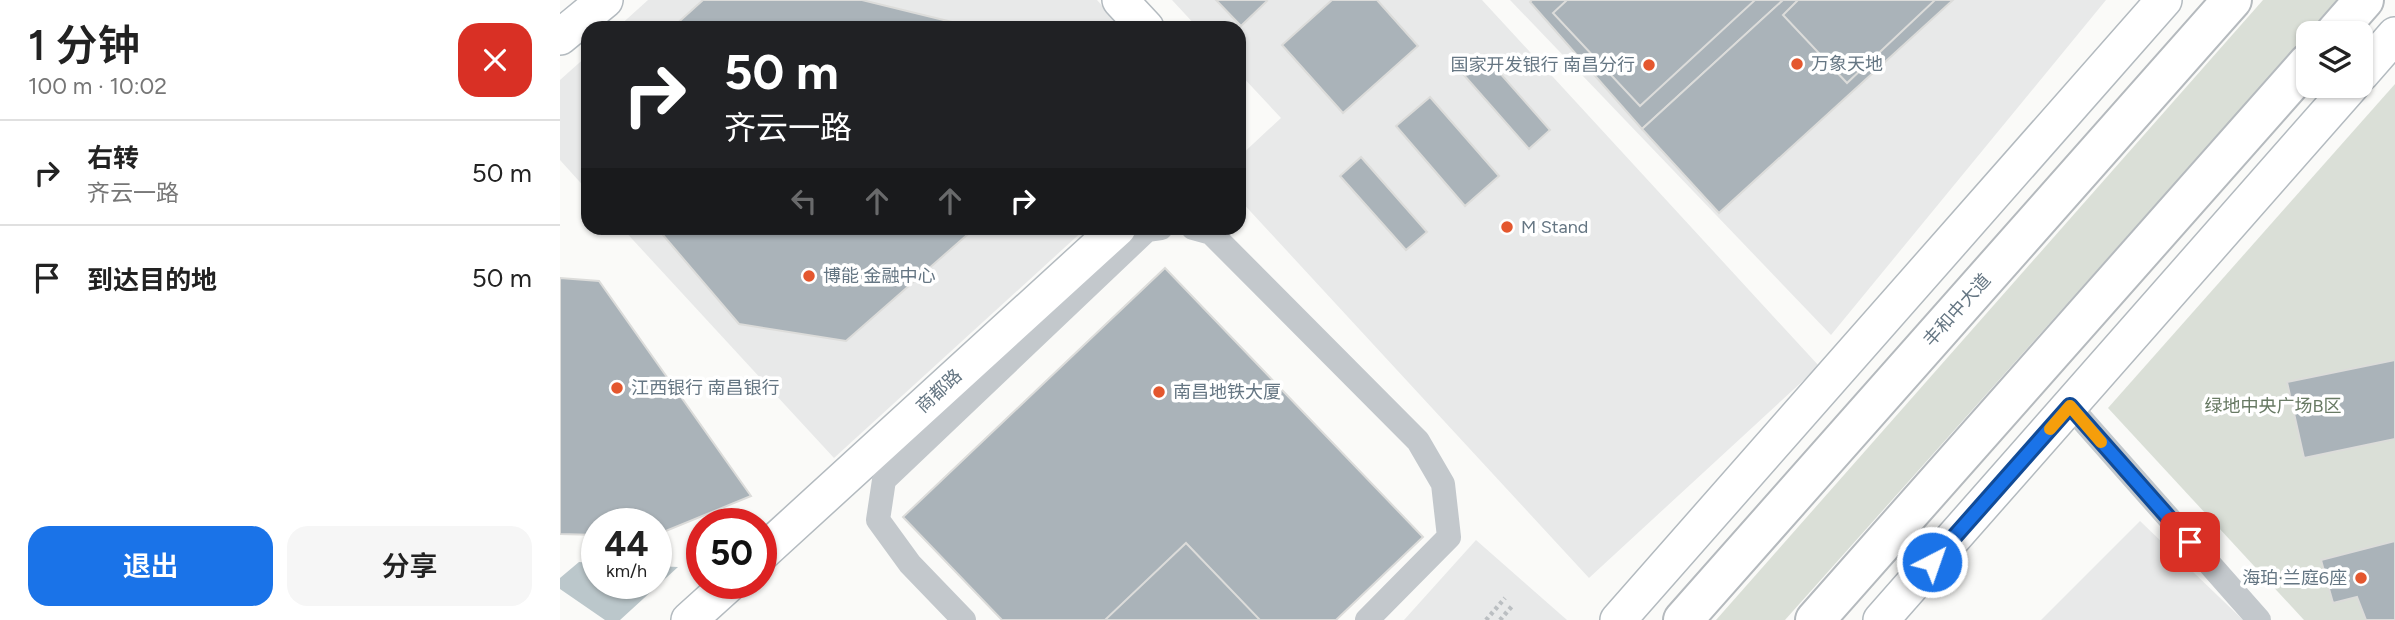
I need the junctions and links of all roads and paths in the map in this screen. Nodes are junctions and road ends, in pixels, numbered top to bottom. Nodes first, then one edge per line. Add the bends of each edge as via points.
1 (605, 0) edge
2 (1119, 0) edge
3 (2164, 0) edge
4 (2232, 0) edge
5 (2364, 0) edge
6 (1139, 21) edge
7 (2346, 21) edge
8 (2395, 35) edge
9 (560, 37) edge
10 (2373, 60) edge
11 (2296, 77) edge
12 (2340, 98) edge
13 (1110, 235) edge
14 (1142, 235) edge
15 (1213, 235) edge
16 (2070, 406) junction
17 (777, 539) edge
18 (1505, 598) dead end
19 (713, 599) edge
20 (1513, 605) dead end
21 (690, 620) edge
22 (964, 620) edge
23 (1367, 620) edge
24 (1486, 620) edge
25 (1500, 620) edge
26 (1618, 620) edge
27 (1682, 620) edge
28 (1815, 620) edge
29 (1881, 620) edge
30 (2259, 620) edge

1 - 9 main road
2 - 6 main road
3 - 26 main road
4 - 27 main road, 丰和中大道
5 - 7 main road
8 - 10 main road
11 - 28 main road
12 - 16 main road
13 - 17 main road, 商都路
14 - 22 street via 884,480 878,520 910,564
15 - 23 street via 1418,440 1443,484 1449,537
16 - 29 main road
16 - 30 street
18 - 24 path
19 - 21 main road
20 - 25 path

